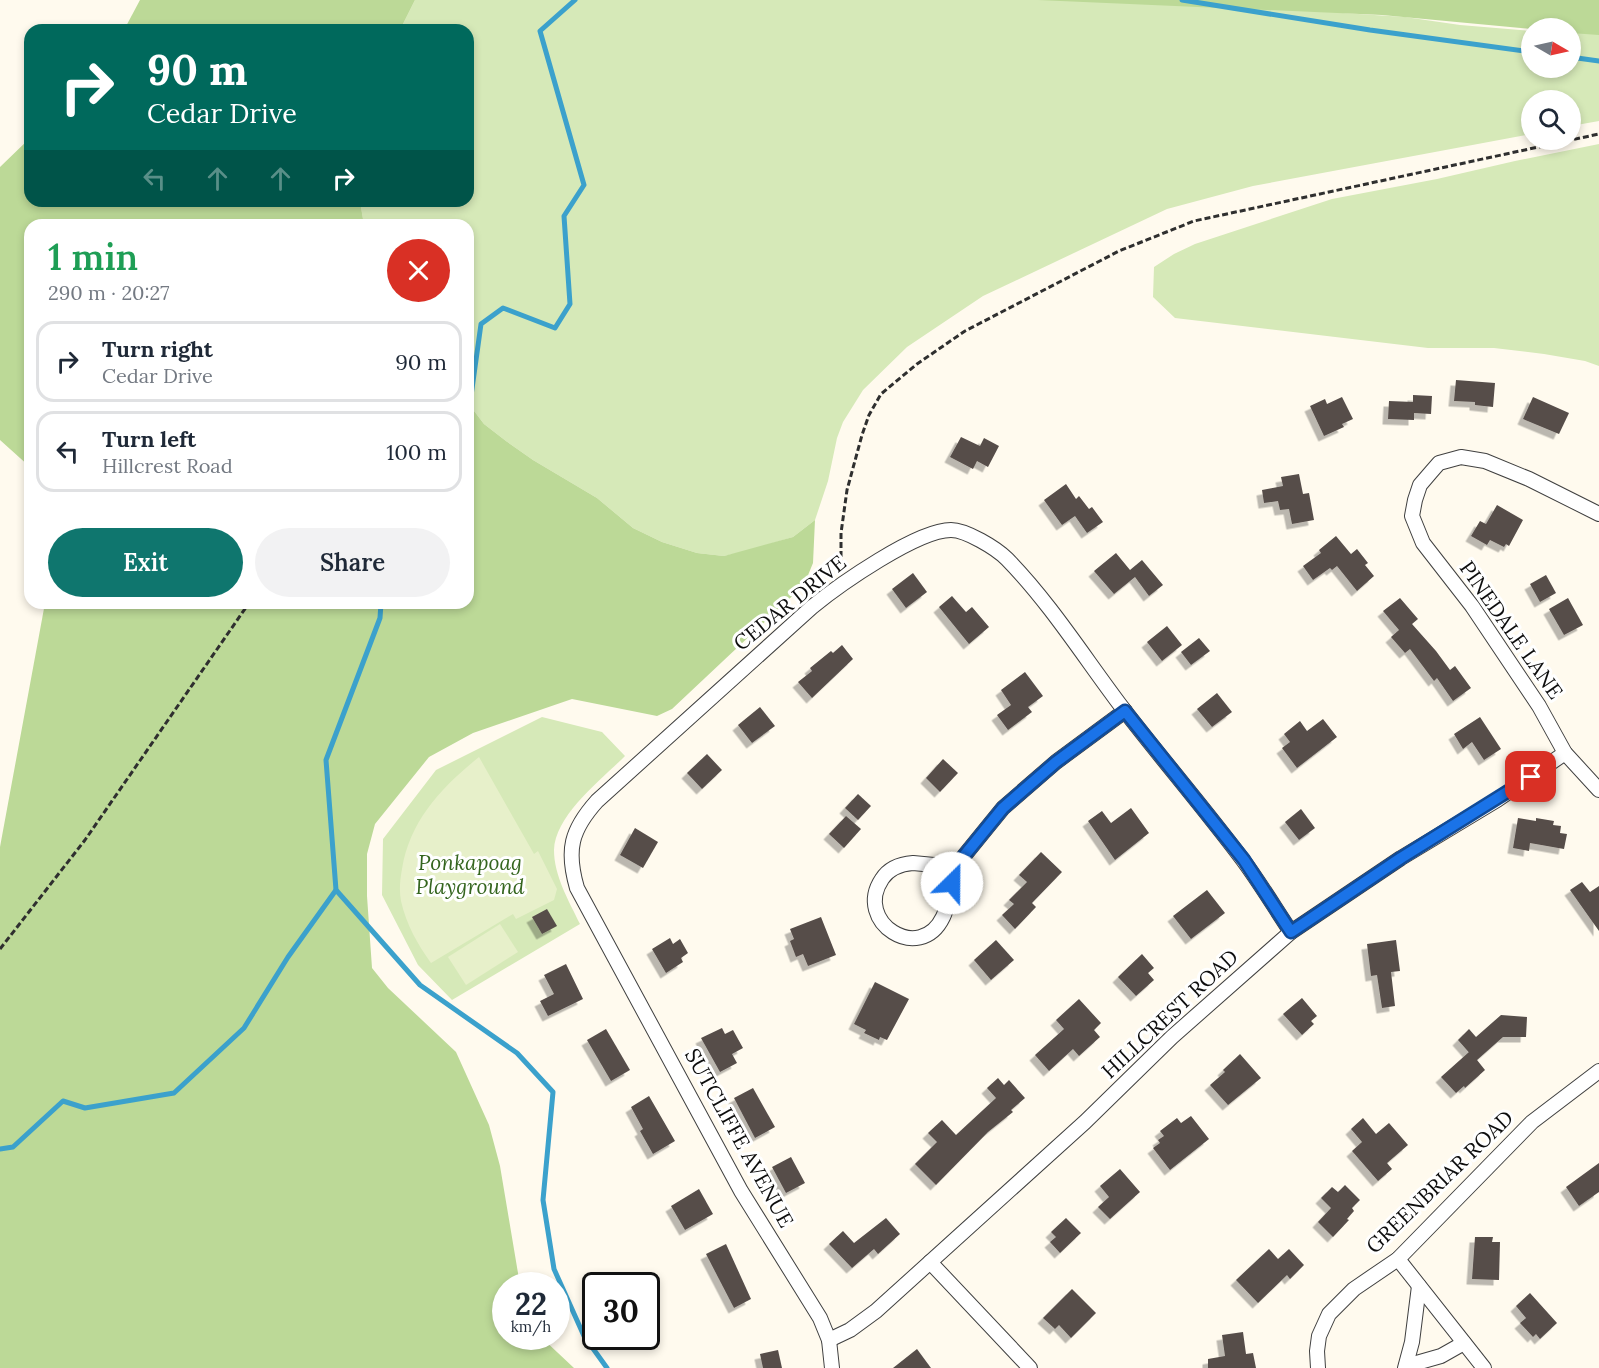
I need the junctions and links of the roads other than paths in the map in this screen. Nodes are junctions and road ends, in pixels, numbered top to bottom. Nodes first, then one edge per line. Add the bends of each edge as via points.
1 (1599, 514) edge
2 (1125, 711) junction
3 (1566, 753) junction
4 (1599, 790) edge
5 (955, 867) junction
6 (600, 932) joint
7 (1291, 932) junction
8 (1599, 1071) edge
9 (1398, 1259) junction
10 (930, 1262) junction
11 (1419, 1286) junction
12 (829, 1340) junction
13 (1464, 1343) junction
14 (1406, 1367) edge
15 (832, 1368) edge
16 (1030, 1368) edge
17 (1318, 1368) edge
18 (1484, 1368) edge

1 - 3 street, PINEDALE LANE via 1529,479 1485,461 1461,457 1439,463 1420,485 1414,500 1412,516 1423,543 1472,606
2 - 5 street via 1056,762 1003,808
2 - 6 street, CEDAR DRIVE via 1005,557 988,545 951,530 928,536 898,549 841,584 717,692 582,819 571,846 573,873
2 - 7 street, CEDAR DRIVE via 1244,860
3 - 4 street, PINEDALE LANE
3 - 7 street, HILLCREST ROAD
5 - 5 street via 913,863 892,868 884,875 875,895 878,916 884,925 901,937 930,933 942,919
6 - 12 street, SUTCLIFFE AVENUE via 741,1191 820,1318
7 - 10 street, HILLCREST ROAD
8 - 9 street, GREENBRIAR ROAD via 1532,1122
9 - 11 street
9 - 17 street, GREENBRIAR ROAD via 1354,1289 1329,1314 1319,1336
10 - 12 street, HILLCREST ROAD via 876,1311
10 - 16 street
11 - 13 street
11 - 14 street
12 - 15 street, SUTCLIFFE AVENUE
13 - 14 street via 1441,1356
13 - 18 street

